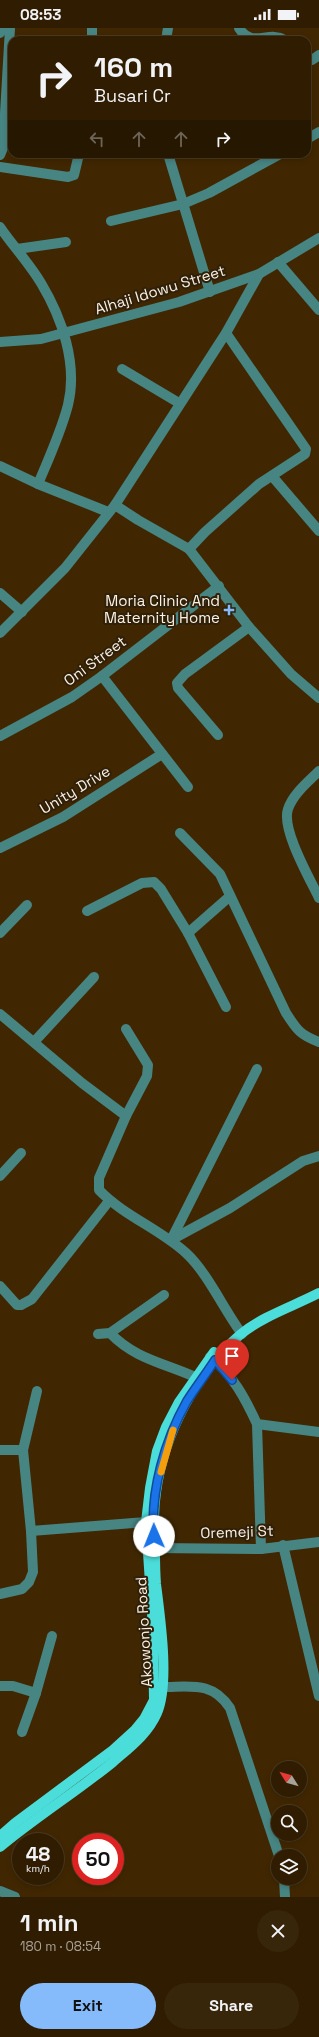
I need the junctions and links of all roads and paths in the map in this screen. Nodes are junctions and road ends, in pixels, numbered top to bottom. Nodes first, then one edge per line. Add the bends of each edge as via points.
1 (4, 28) edge
2 (0, 33) edge
3 (8, 62) edge
4 (0, 155) edge
5 (78, 158) edge
6 (169, 158) edge
7 (273, 158) edge
8 (0, 167) edge
9 (183, 204) junction
10 (111, 221) dead end
11 (0, 229) edge
12 (319, 238) edge
13 (66, 242) dead end
14 (17, 249) junction
15 (278, 262) junction
16 (259, 274) junction
17 (210, 292) junction
18 (319, 310) edge
19 (226, 333) junction
20 (65, 334) junction
21 (0, 342) edge
22 (122, 368) dead end
23 (179, 403) junction
24 (0, 466) edge
25 (272, 476) junction
26 (38, 484) junction
27 (112, 509) junction
28 (319, 532) edge
29 (189, 549) junction
30 (219, 586) junction
31 (0, 593) edge
32 (22, 612) junction
33 (249, 627) junction
34 (0, 633) edge
35 (102, 676) junction
36 (319, 698) edge
37 (218, 735) dead end
38 (0, 736) edge
39 (162, 754) junction
40 (319, 772) edge
41 (188, 787) dead end
42 (180, 833) dead end
43 (0, 848) edge
44 (229, 897) junction
45 (319, 898) edge
46 (27, 905) dead end
47 (87, 911) dead end
48 (0, 933) edge
49 (188, 933) junction
50 (94, 978) dead end
51 (226, 1007) dead end
52 (0, 1014) edge
53 (126, 1029) dead end
54 (34, 1042) junction
55 (319, 1042) edge
56 (257, 1068) dead end
57 (126, 1116) junction
58 (21, 1153) dead end
59 (319, 1156) edge
60 (0, 1176) edge
61 (109, 1200) junction
62 (171, 1240) junction
63 (319, 1285) edge
64 (0, 1286) edge
65 (319, 1293) edge
66 (164, 1295) dead end
67 (240, 1331) junction
68 (98, 1334) dead end
69 (110, 1334) junction
70 (213, 1358) junction
71 (195, 1377) junction
72 (37, 1390) dead end
73 (258, 1424) junction
74 (319, 1432) edge
75 (0, 1450) edge
76 (23, 1450) junction
77 (146, 1522) junction
78 (31, 1531) junction
79 (319, 1542) edge
80 (283, 1545) junction
81 (155, 1548) junction
82 (261, 1549) junction
83 (0, 1594) edge
84 (52, 1636) dead end
85 (0, 1686) edge
86 (162, 1687) junction
87 (36, 1693) junction
88 (319, 1696) edge
89 (22, 1732) dead end
90 (0, 1836) edge
91 (0, 1847) edge
92 (277, 1849) edge
93 (284, 1885) edge
94 (0, 1891) edge
95 (15, 1897) edge
96 (285, 1897) edge

1 - 2 street
3 - 4 street via 3,148
5 - 8 street via 74,175 68,177
6 - 9 street
7 - 9 street via 209,193
9 - 10 street
9 - 17 street
11 - 14 street
12 - 15 street, Alhaji Idowu Street
13 - 14 street
14 - 20 street via 41,282
15 - 16 street, Alhaji Idowu Street
15 - 18 street
16 - 17 street, Alhaji Idowu Street
16 - 19 street
17 - 20 street, Alhaji Idowu Street
19 - 23 street
19 - 25 street via 306,449 306,454
20 - 21 street, Alhaji Idowu Street via 41,339
20 - 26 street via 70,373 68,403 57,440
22 - 23 street
23 - 27 street
24 - 26 street
25 - 28 street
25 - 29 street via 259,484
26 - 27 street
27 - 29 street via 138,520
27 - 32 street via 65,568
29 - 30 street
30 - 33 street
30 - 35 street, Oni Street
31 - 32 street
32 - 34 street
33 - 36 street via 291,674
33 - 37 street via 185,674 177,683 178,688
35 - 38 street, Oni Street via 72,697
35 - 39 street
39 - 41 street
39 - 43 street, Unity Drive via 63,817
40 - 45 street via 296,796 286,816 289,833
42 - 44 street via 220,874
44 - 49 street
44 - 55 street via 286,1013 300,1033
46 - 48 street
47 - 49 street via 142,882 154,882 162,889
49 - 51 street
50 - 54 street
52 - 54 street
53 - 57 street via 148,1065 147,1076
54 - 57 street
56 - 62 street
57 - 61 street via 99,1178 99,1190
58 - 60 street
59 - 62 street via 303,1161 230,1208
61 - 62 street
61 - 64 street via 32,1299 17,1305
62 - 67 street via 188,1255
63 - 67 main road, Akowonjo Road via 256,1317
65 - 67 main road, Akowonjo Road
66 - 69 street
67 - 70 main road, Akowonjo Road
68 - 69 street
69 - 71 street via 140,1356
70 - 71 main road, Akowonjo Road
70 - 73 street via 248,1403
70 - 81 main road, Akowonjo Road via 172,1432 156,1491 153,1523
71 - 77 main road, Akowonjo Road via 166,1427 157,1451
72 - 76 street
73 - 74 street
73 - 82 street
75 - 76 street
76 - 78 street
77 - 78 street
77 - 90 main road, Akowonjo Road via 153,1629 154,1700 135,1730 113,1750 15,1822
78 - 83 street via 32,1572 29,1582 22,1589
79 - 80 street, Oremeji St
80 - 82 street, Oremeji St
80 - 88 street
81 - 82 street, Oremeji St
81 - 86 main road, Akowonjo Road via 163,1658
84 - 87 street
85 - 87 street via 13,1686
86 - 91 main road, Akowonjo Road via 162,1700 157,1714 141,1737 90,1781
86 - 92 street via 204,1687 214,1690 223,1697 230,1708
87 - 89 street
93 - 96 street
94 - 95 street

